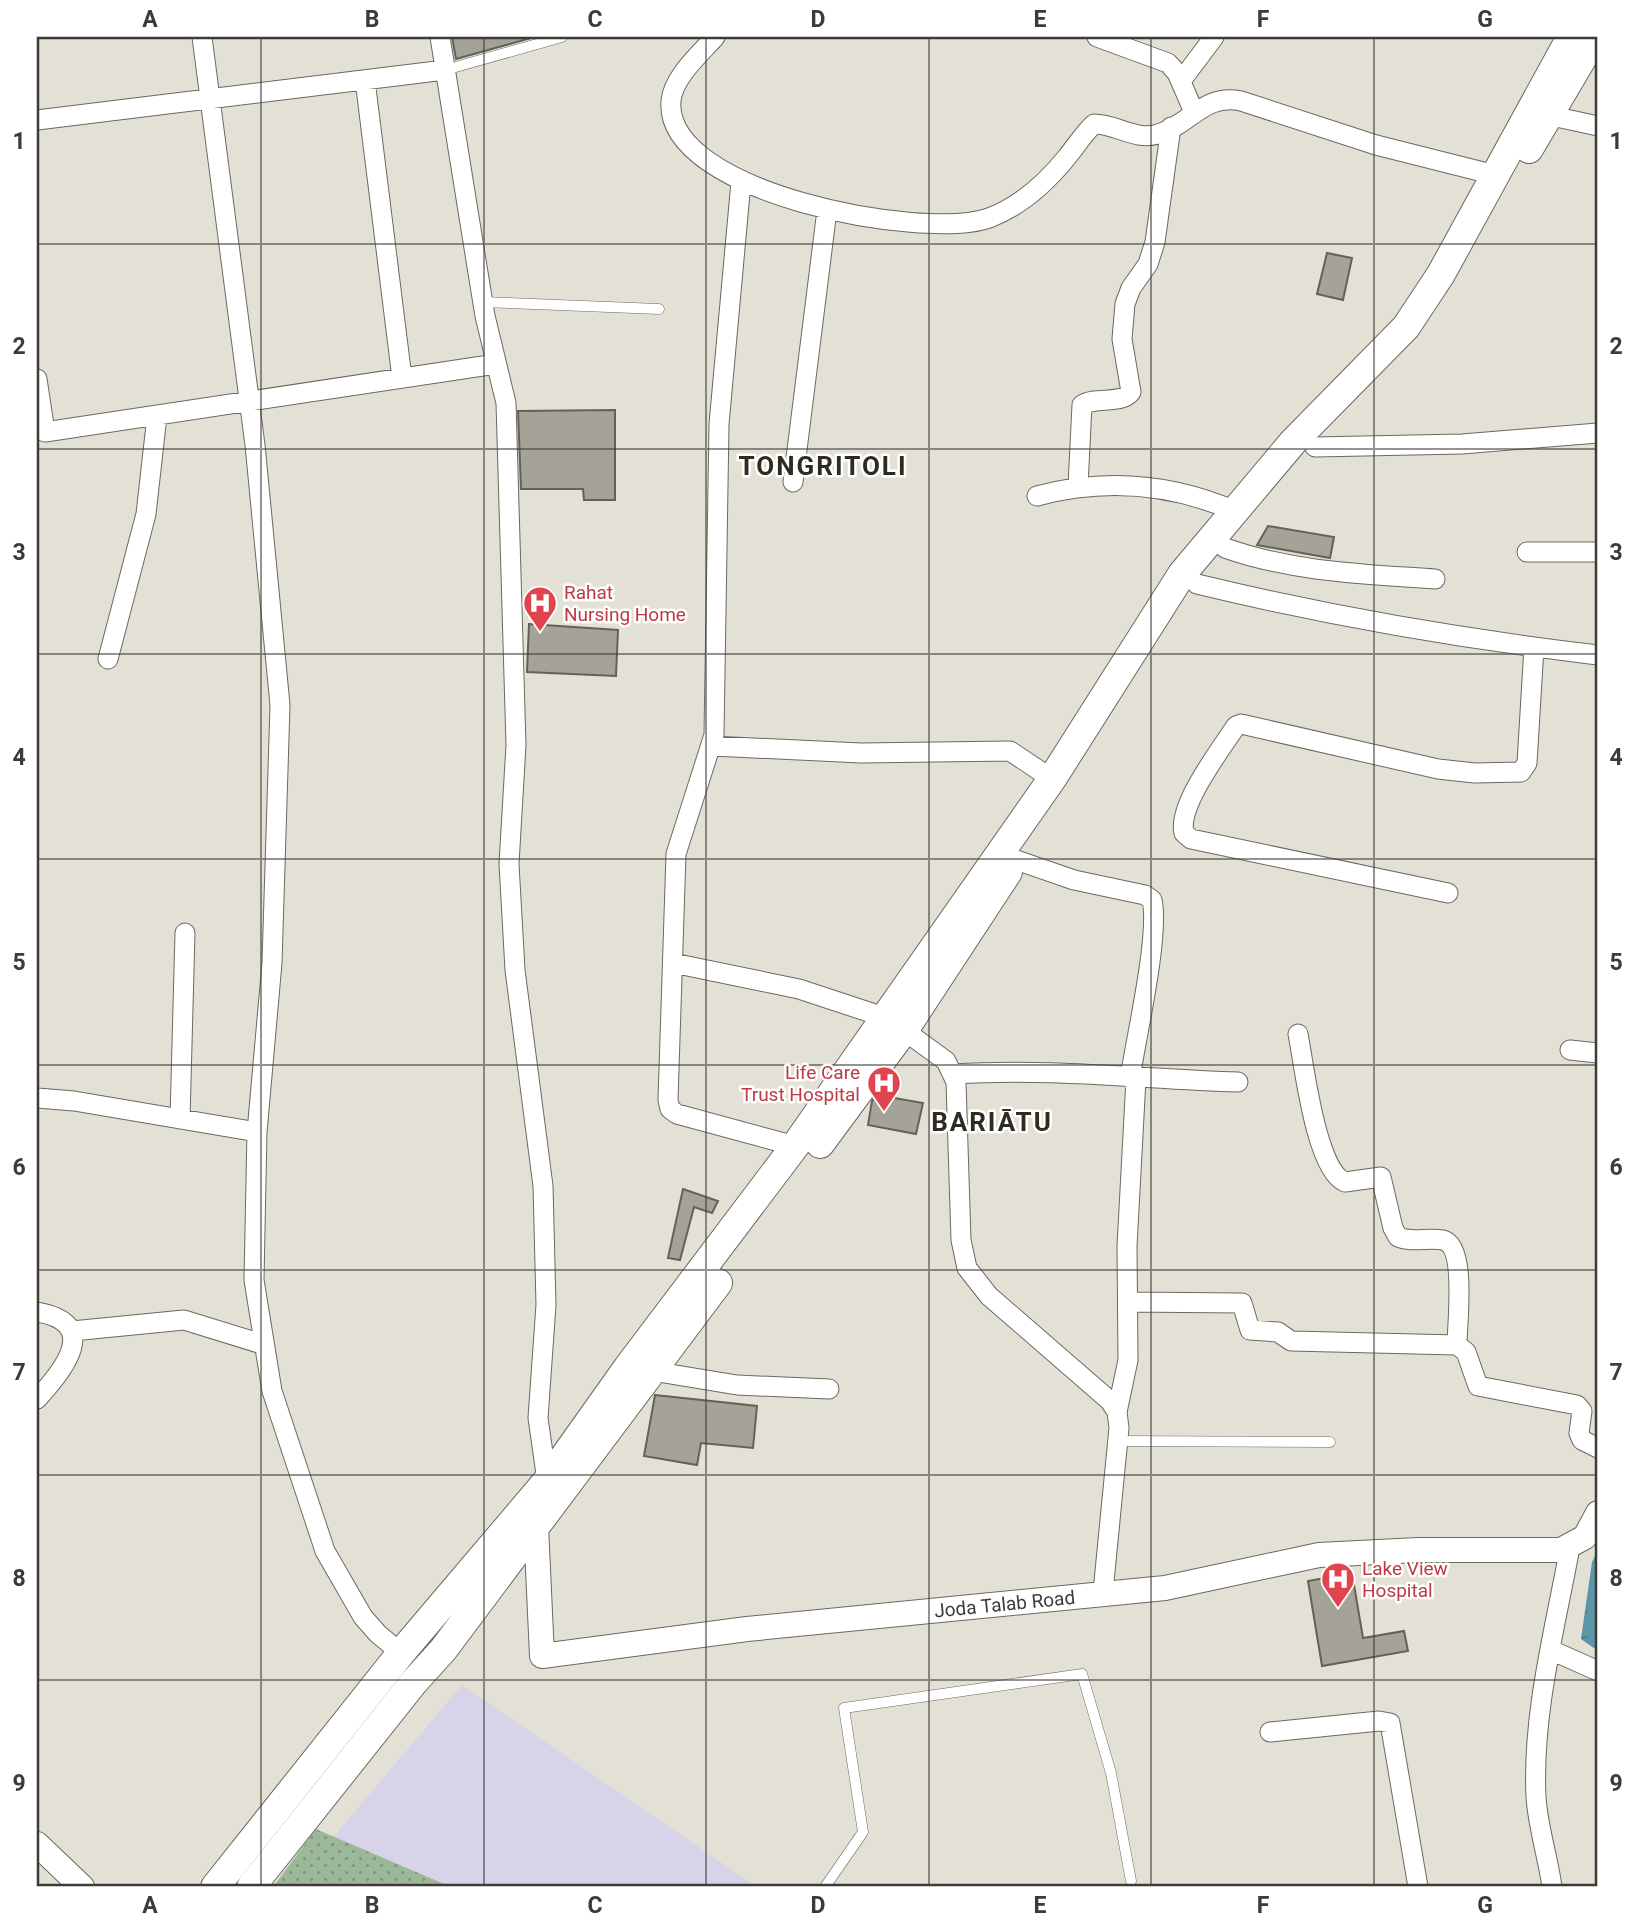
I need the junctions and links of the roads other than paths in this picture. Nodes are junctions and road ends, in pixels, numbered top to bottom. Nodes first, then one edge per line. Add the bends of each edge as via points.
1 (202, 37) edge
2 (440, 37) edge
3 (562, 37) edge
4 (715, 37) edge
5 (1097, 37) edge
6 (1214, 37) edge
7 (1571, 37) edge
8 (1595, 37) edge
9 (445, 69) junction
10 (365, 80) junction
11 (1181, 81) junction
12 (210, 97) junction
13 (1194, 112) junction
14 (1540, 114) junction
15 (37, 120) edge
16 (1598, 126) edge
17 (1171, 127) junction
18 (1495, 175) junction
19 (741, 182) junction
20 (827, 210) junction
21 (482, 302) junction
22 (659, 309) dead end
23 (496, 364) junction
24 (402, 378) junction
25 (37, 379) edge
26 (249, 401) junction
27 (157, 416) junction
28 (1598, 433) edge
29 (1315, 447) junction
30 (793, 482) dead end
31 (1079, 486) junction
32 (1037, 496) dead end
33 (1237, 512) junction
34 (1225, 548) junction
35 (1527, 552) dead end
36 (1598, 552) edge
37 (1435, 579) dead end
38 (1197, 584) junction
39 (1534, 648) junction
40 (1598, 655) edge
41 (108, 659) dead end
42 (712, 746) junction
43 (1052, 779) junction
44 (1016, 860) junction
45 (1448, 892) dead end
46 (185, 933) dead end
47 (673, 963) junction
48 (896, 1023) junction
49 (1298, 1034) dead end
50 (1570, 1050) dead end
51 (1598, 1053) edge
52 (954, 1074) junction
53 (1133, 1078) junction
54 (1238, 1082) dead end
55 (37, 1098) edge
56 (180, 1119) junction
57 (257, 1132) junction
58 (795, 1146) junction
59 (1128, 1302) junction
60 (37, 1312) edge
61 (72, 1331) junction
62 (262, 1345) junction
63 (1457, 1345) junction
64 (652, 1371) junction
65 (829, 1389) dead end
66 (37, 1399) edge
67 (1117, 1412) junction
68 (1117, 1441) junction
69 (1330, 1441) dead end
70 (1598, 1448) edge
71 (547, 1481) junction
72 (1598, 1513) edge
73 (531, 1517) junction
74 (1570, 1547) junction
75 (1103, 1592) junction
76 (1551, 1650) junction
77 (401, 1653) junction
78 (1598, 1671) edge
79 (1270, 1732) dead end
80 (37, 1844) edge
81 (1131, 1881) dead end
82 (82, 1887) edge
83 (215, 1887) edge
84 (251, 1887) edge
85 (825, 1887) edge
86 (1418, 1887) edge
87 (1552, 1887) edge

1 - 12 street
2 - 9 street
3 - 9 lane
4 - 19 street via 676,85 671,116 694,149
5 - 11 street via 1168,63
6 - 11 street
7 - 14 main road
8 - 14 main road
9 - 10 street
9 - 21 street
10 - 12 street
10 - 24 street
11 - 13 street
12 - 15 street
12 - 26 street
13 - 17 street
13 - 18 street via 1231,99 1376,145
14 - 16 street
14 - 18 main road
14 - 29 main road via 1408,350
17 - 20 street via 1146,136 1094,124 1035,192 977,221 925,225
17 - 31 street via 1155,242 1125,304 1122,345 1131,392 1082,405
18 - 33 main road via 1406,327 1293,442
19 - 20 street
19 - 42 street via 719,424
20 - 30 street
21 - 22 lane
21 - 23 street
23 - 24 street
23 - 71 street via 506,403 516,745 509,864 515,971 543,1186 546,1305 538,1419
24 - 26 street
25 - 27 street via 45,432
26 - 27 street
26 - 57 street via 282,744 272,963
27 - 41 street via 146,514
28 - 29 street via 1462,444
29 - 34 main road
31 - 32 street
31 - 33 street via 1185,492
33 - 43 main road via 1176,584
34 - 37 street via 1317,570
34 - 38 main road
35 - 36 street
38 - 39 street via 1294,607
38 - 44 main road
39 - 40 street
39 - 45 street via 1527,763 1521,772 1438,769 1241,724 1203,776 1184,821 1182,830 1191,839
42 - 43 street via 861,753 1010,751
42 - 47 street via 676,854
43 - 48 main road via 996,856
44 - 48 main road
44 - 53 street via 1152,900
46 - 56 street
47 - 48 street via 799,989
47 - 58 street via 670,1109
48 - 52 street via 938,1053
48 - 58 main road
48 - 64 main road
49 - 63 street via 1314,1119 1338,1178 1350,1182 1381,1177 1398,1237 1445,1241 1454,1248
50 - 51 street
52 - 53 street via 1033,1070
52 - 67 street via 961,1240 967,1269 989,1296
53 - 54 street
53 - 59 street
55 - 56 street
56 - 57 street
57 - 62 street via 253,1266
58 - 71 main road
59 - 63 street via 1242,1303 1250,1330 1278,1332 1292,1341
59 - 67 street via 1128,1360
60 - 61 street via 62,1318
61 - 62 street via 184,1320
61 - 66 street via 72,1349
62 - 77 street via 284,1436 326,1550 363,1617
63 - 70 street via 1466,1352 1478,1386 1577,1405 1582,1410 1582,1440
64 - 65 street via 737,1385
64 - 73 main road
67 - 68 street
68 - 69 lane
68 - 75 street
71 - 73 main road
72 - 74 street via 1585,1537
73 - 75 street, Joda Talab Road via 542,1656 747,1629
73 - 77 main road
73 - 84 main road via 443,1650
74 - 75 street, Joda Talab Road via 1319,1555 1175,1586
74 - 76 street
76 - 78 street
76 - 87 street via 1536,1777 1539,1825
77 - 83 main road
79 - 86 street via 1390,1723
80 - 82 street
81 - 85 lane via 1111,1773 1082,1674 844,1708 863,1832

